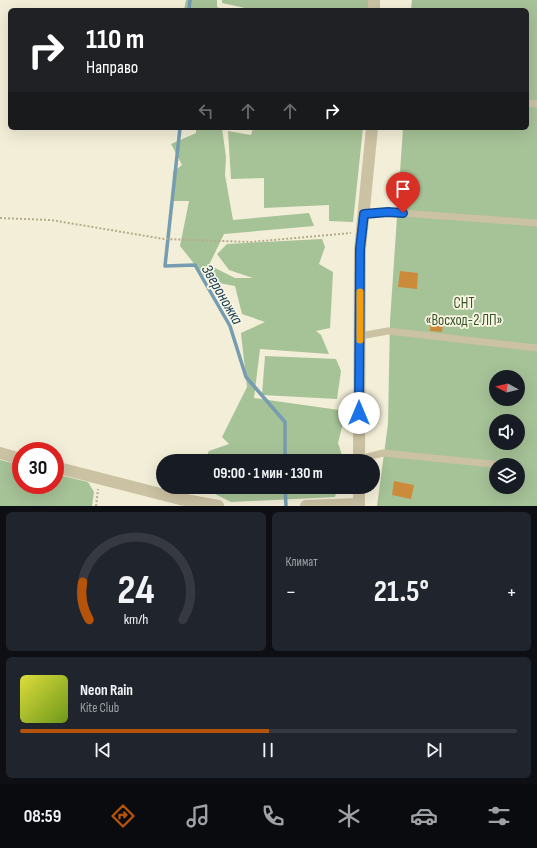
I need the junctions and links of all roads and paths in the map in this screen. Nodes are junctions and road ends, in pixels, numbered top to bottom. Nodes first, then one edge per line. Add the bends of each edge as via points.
1 (372, 130) edge
2 (364, 214) junction
3 (0, 218) edge
4 (537, 223) edge
5 (362, 232) junction
6 (360, 336) junction
7 (537, 348) edge
8 (0, 453) edge
9 (359, 454) edge
10 (380, 454) edge
11 (12, 457) edge
12 (489, 464) edge
13 (64, 469) edge
14 (99, 478) junction
15 (359, 494) edge
16 (180, 503) edge
17 (359, 505) edge
18 (96, 506) edge
19 (218, 506) edge
20 (306, 506) edge

1 - 2 street
2 - 4 lane via 388,212
2 - 5 street
3 - 5 path via 51,220 164,239 251,242
5 - 6 street
6 - 7 lane via 388,331
6 - 9 street
8 - 11 street
10 - 12 lane
13 - 14 street
14 - 16 street
14 - 18 path
15 - 17 street
16 - 19 street
17 - 20 street

